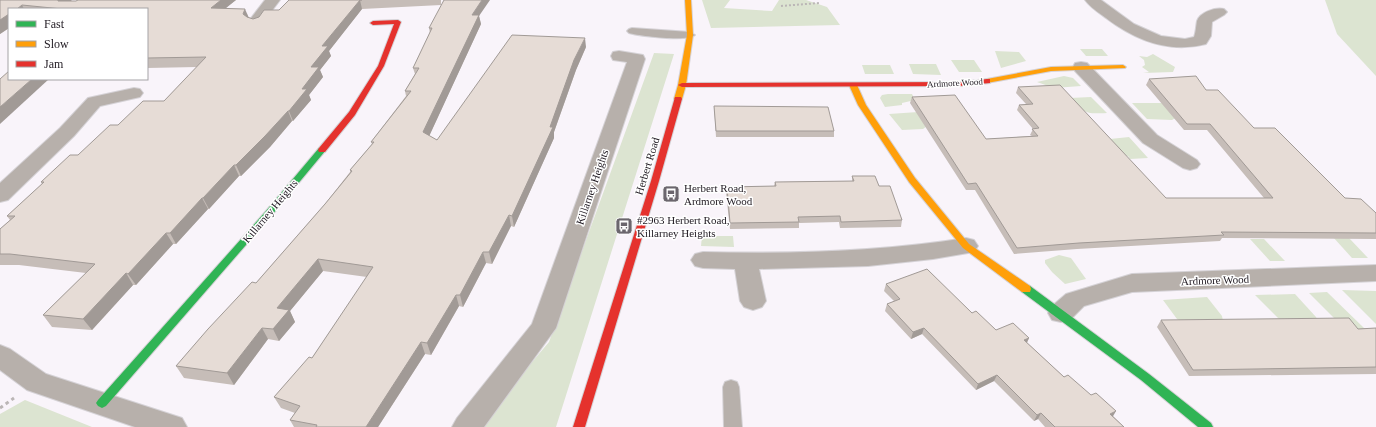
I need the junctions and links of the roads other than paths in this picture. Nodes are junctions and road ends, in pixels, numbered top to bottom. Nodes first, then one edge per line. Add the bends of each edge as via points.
1 (273, 0) edge
2 (688, 0) edge
3 (1092, 0) edge
4 (1219, 12) dead end
5 (256, 22) edge
6 (373, 23) dead end
7 (632, 31) dead end
8 (690, 35) junction
9 (619, 56) dead end
10 (1081, 67) junction
11 (1124, 67) dead end
12 (682, 85) junction
13 (853, 85) junction
14 (134, 93) dead end
15 (1190, 164) dead end
16 (0, 195) edge
17 (966, 246) junction
18 (703, 260) dead end
19 (746, 261) junction
20 (1376, 273) edge
21 (753, 300) dead end
22 (1061, 313) junction
23 (0, 356) edge
24 (731, 387) dead end
25 (102, 403) junction
26 (172, 427) edge
27 (467, 427) edge
28 (579, 427) edge
29 (733, 427) edge
30 (1207, 427) edge

1 - 5 street
2 - 8 street, Herbert Road
3 - 4 street via 1136,32 1154,40 1174,44 1200,41 1205,20
6 - 25 street, Killarney Heights via 398,22 381,66 352,113 269,214
7 - 8 lane
8 - 12 street, Herbert Road
9 - 27 street, Killarney Heights via 637,59 543,328
10 - 11 street, Ardmore Wood
10 - 13 street, Ardmore Wood via 1051,69 963,84
10 - 15 street via 1150,139
12 - 13 street, Ardmore Wood
12 - 28 street, Herbert Road
13 - 17 street via 862,105 912,180
14 - 16 street via 94,102
17 - 19 street via 926,253 846,260
17 - 22 street
18 - 19 street
19 - 21 street
20 - 22 street, Ardmore Wood via 1132,283 1075,300
22 - 30 street
23 - 25 street via 37,382
24 - 29 lane
25 - 26 street

